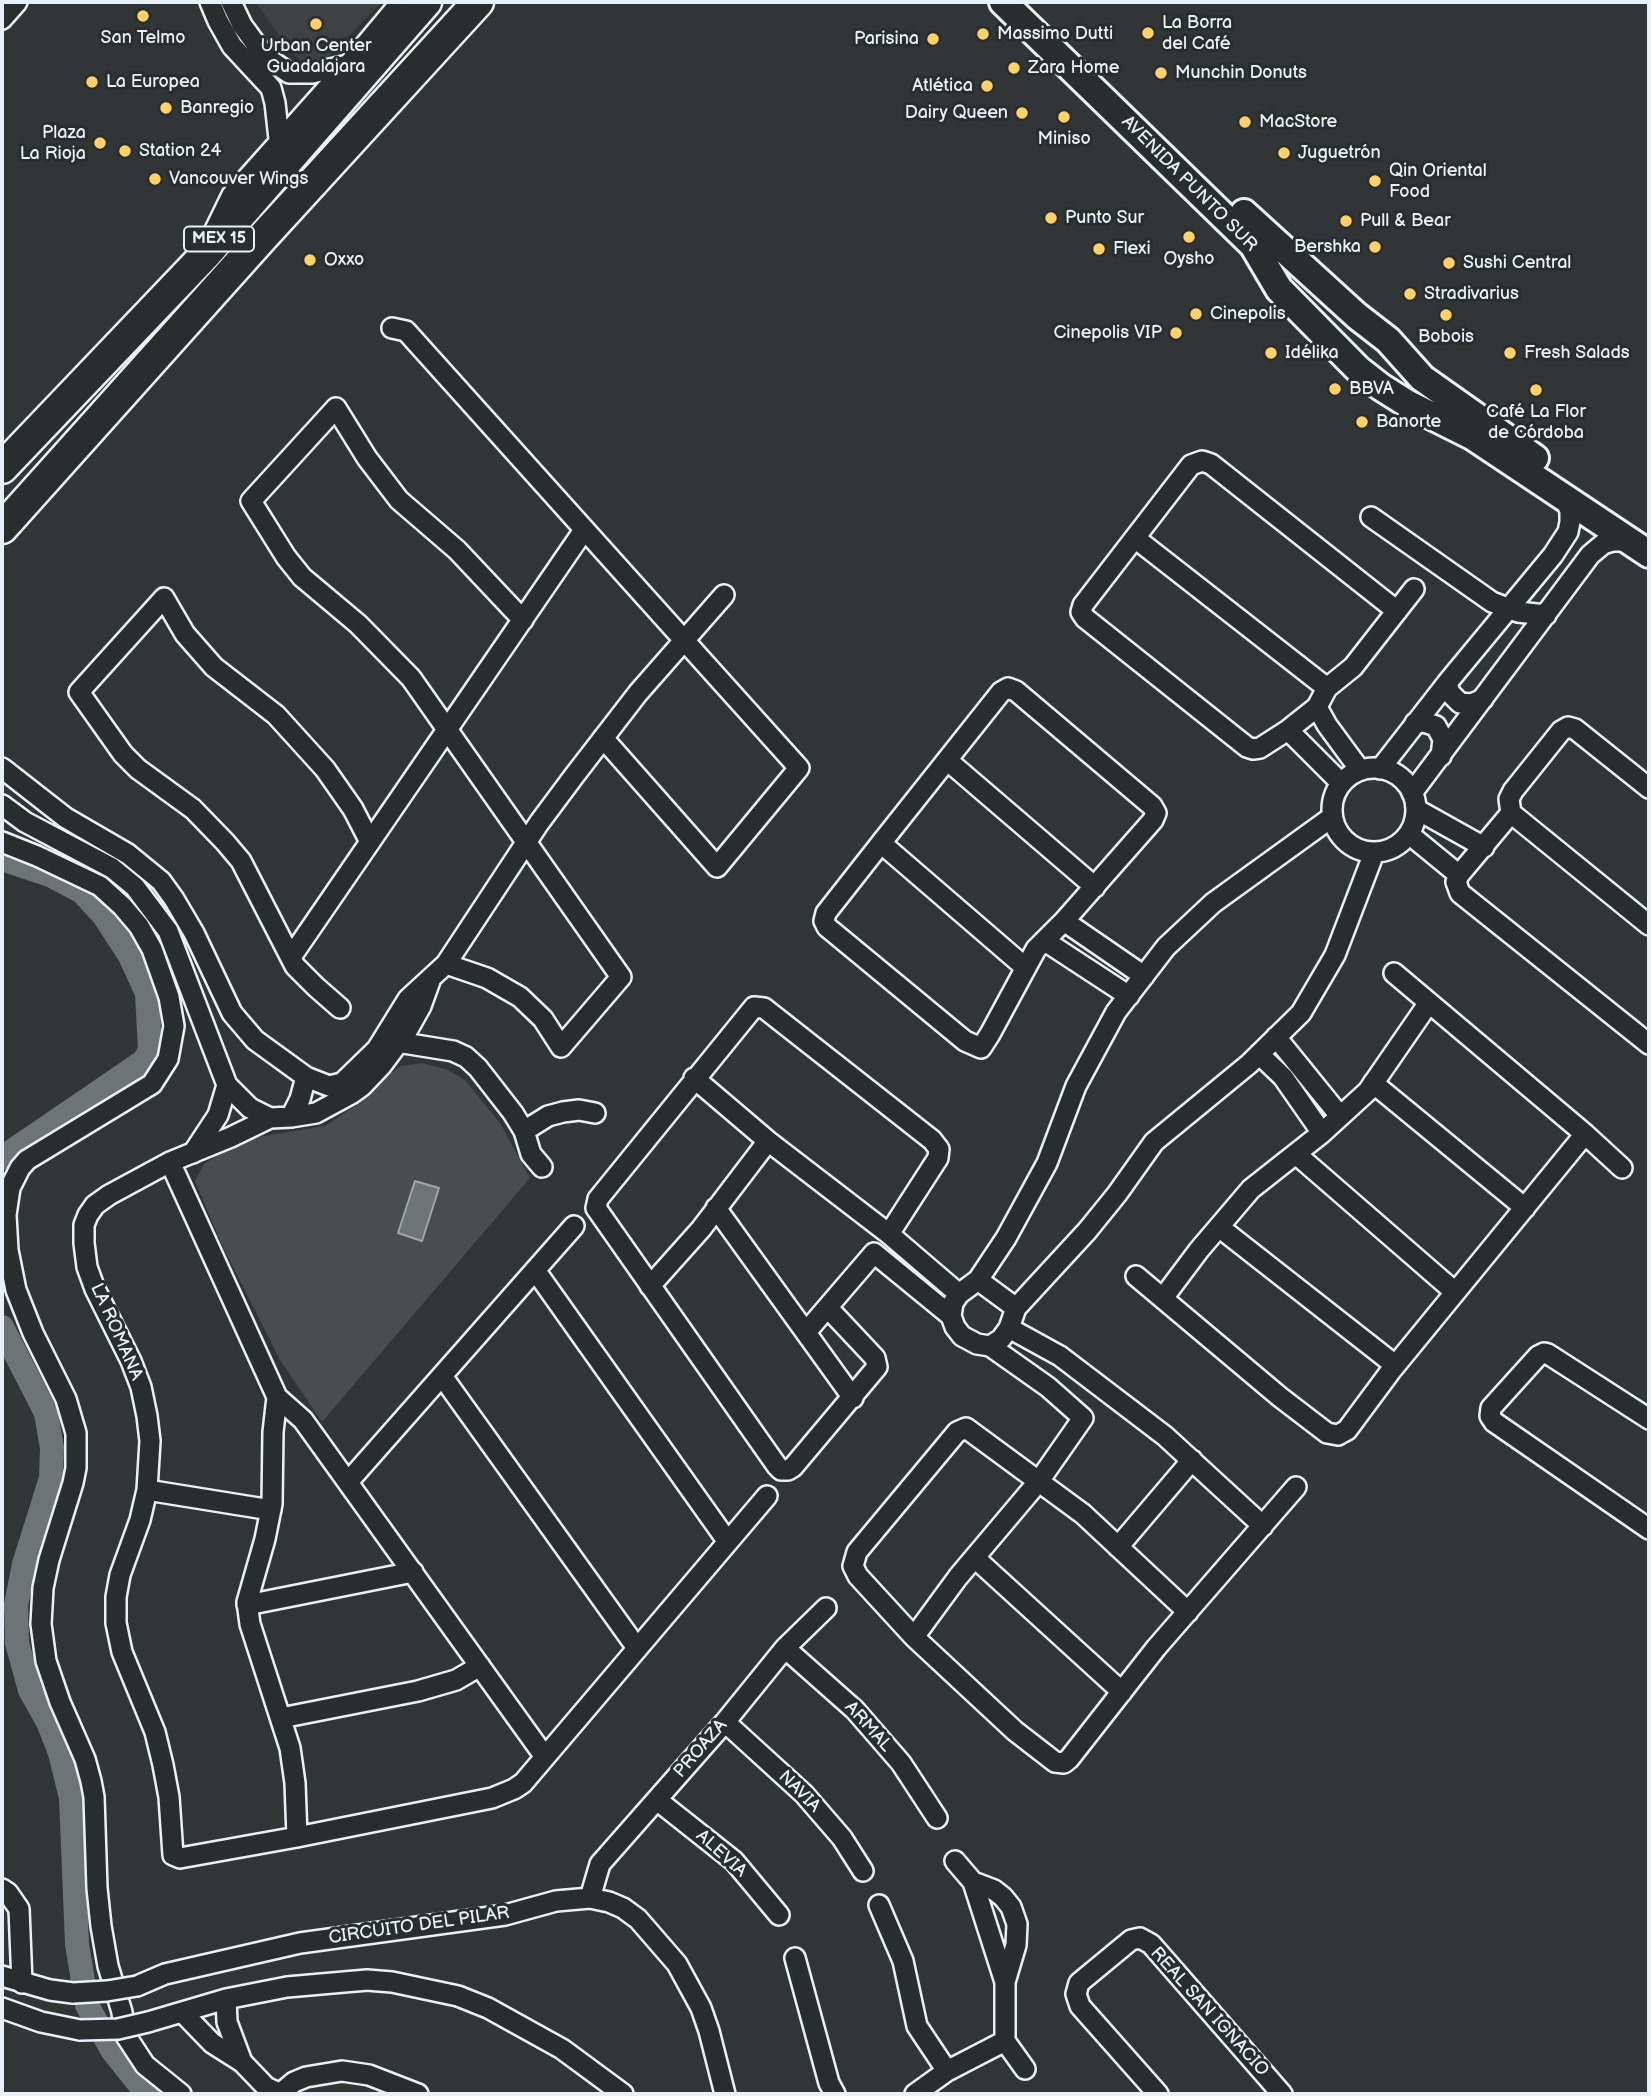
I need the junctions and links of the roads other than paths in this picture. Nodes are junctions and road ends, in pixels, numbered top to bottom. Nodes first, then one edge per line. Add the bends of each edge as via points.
1 (17, 2) edge
2 (210, 2) edge
3 (231, 2) edge
4 (401, 2) edge
5 (426, 2) edge
6 (478, 2) edge
7 (1003, 2) edge
8 (1024, 2) edge
9 (2, 19) edge
10 (246, 31) junction
11 (229, 42) junction
12 (349, 64) junction
13 (279, 139) junction
14 (206, 254) junction
15 (1357, 316) junction
16 (392, 328) dead end
17 (1340, 350) junction
18 (1406, 361) junction
19 (1381, 387) junction
20 (2, 468) edge
21 (1543, 481) junction
22 (1371, 517) dead end
23 (2, 528) edge
24 (584, 530) junction
25 (1135, 538) junction
26 (1643, 544) edge
27 (1414, 589) dead end
28 (724, 595) dead end
29 (1509, 609) junction
30 (1397, 611) junction
31 (1546, 615) junction
32 (523, 620) junction
33 (684, 641) junction
34 (1447, 683) junction
35 (1327, 688) junction
36 (1483, 699) junction
37 (1317, 707) junction
38 (1415, 723) junction
39 (448, 729) junction
40 (1287, 730) junction
41 (603, 738) junction
42 (1441, 756) junction
43 (947, 760) junction
44 (2, 768) edge
45 (1370, 769) junction
46 (1341, 783) junction
47 (1649, 789) edge
48 (1414, 801) junction
49 (2, 805) edge
50 (1511, 813) junction
51 (1332, 817) junction
52 (1409, 834) junction
53 (2, 842) edge
54 (370, 842) junction
55 (527, 843) junction
56 (881, 843) junction
57 (1484, 847) junction
58 (1374, 853) junction
59 (1459, 875) junction
60 (1095, 887) junction
61 (1064, 921) junction
62 (1649, 925) edge
63 (1045, 941) junction
64 (290, 957) junction
65 (446, 964) junction
66 (1026, 968) junction
67 (1394, 973) dead end
68 (1144, 976) junction
69 (1129, 996) junction
70 (1428, 1004) junction
71 (340, 1007) dead end
72 (232, 1013) junction
73 (206, 1027) junction
74 (1276, 1037) junction
75 (391, 1041) junction
76 (1649, 1044) edge
77 (1259, 1054) junction
78 (306, 1077) junction
79 (694, 1078) junction
80 (1373, 1083) junction
81 (228, 1085) junction
82 (346, 1089) junction
83 (595, 1113) dead end
84 (1340, 1116) junction
85 (291, 1117) junction
86 (270, 1118) junction
87 (524, 1130) junction
88 (1322, 1133) junction
89 (1585, 1134) junction
90 (768, 1141) junction
91 (193, 1153) junction
92 (1296, 1154) junction
93 (170, 1162) junction
94 (541, 1167) dead end
95 (1622, 1168) dead end
96 (716, 1208) junction
97 (1525, 1208) junction
98 (574, 1226) dead end
99 (1219, 1227) junction
100 (889, 1234) junction
101 (535, 1270) junction
102 (1136, 1276) dead end
103 (978, 1280) junction
104 (650, 1286) junction
105 (1455, 1292) junction
106 (959, 1294) junction
107 (1163, 1298) junction
108 (828, 1308) junction
109 (1016, 1308) junction
110 (951, 1316) junction
111 (1009, 1328) junction
112 (807, 1331) junction
113 (990, 1346) junction
114 (1395, 1366) junction
115 (442, 1376) junction
116 (277, 1397) junction
117 (853, 1398) junction
118 (1649, 1419) edge
119 (1192, 1460) junction
120 (1039, 1481) junction
121 (348, 1482) junction
122 (1296, 1487) dead end
123 (147, 1490) junction
124 (766, 1496) dead end
125 (271, 1510) junction
126 (1263, 1526) junction
127 (1649, 1529) edge
128 (728, 1542) junction
129 (1118, 1547) junction
130 (975, 1558) junction
131 (412, 1572) junction
132 (247, 1605) junction
133 (826, 1608) dead end
134 (1188, 1612) junction
135 (914, 1637) junction
136 (637, 1648) junction
137 (785, 1648) junction
138 (481, 1666) junction
139 (1122, 1692) junction
140 (281, 1718) junction
141 (725, 1722) junction
142 (545, 1757) junction
143 (657, 1800) junction
144 (937, 1818) dead end
145 (297, 1837) junction
146 (955, 1861) dead end
147 (863, 1871) dead end
148 (973, 1882) junction
149 (2, 1889) edge
150 (590, 1898) junction
151 (879, 1905) dead end
152 (779, 1915) dead end
153 (795, 1958) dead end
154 (2, 1976) edge
155 (1005, 1982) junction
156 (22, 1983) junction
157 (50, 1990) junction
158 (226, 1999) junction
159 (2, 2008) edge
160 (182, 2012) junction
161 (41, 2022) junction
162 (1005, 2042) junction
163 (242, 2062) junction
164 (1025, 2069) dead end
165 (947, 2071) junction
166 (181, 2094) edge
167 (281, 2094) edge
168 (418, 2094) edge
169 (623, 2094) edge
170 (725, 2094) edge
171 (835, 2094) edge
172 (915, 2094) edge
173 (1158, 2094) edge
174 (1282, 2094) edge

1 - 9 street
2 - 11 street
3 - 10 street
4 - 12 street
5 - 14 highway, MEX 15
6 - 23 highway, MEX 15
7 - 17 main road, AVENIDA PUNTO SUR via 1253,245 1279,289
8 - 15 main road, AVENIDA PUNTO SUR
10 - 11 street
10 - 12 street via 267,58 289,73
11 - 13 street via 271,88
12 - 13 street
13 - 14 street via 232,195
14 - 20 highway, MEX 15
15 - 17 main road via 1369,335 1368,343 1353,353
15 - 18 main road, AVENIDA PUNTO SUR
16 - 24 street via 406,331
17 - 19 main road, AVENIDA PUNTO SUR
18 - 19 main road via 1383,362 1378,372
18 - 26 main road, AVENIDA PUNTO SUR via 1422,378
19 - 21 main road, AVENIDA PUNTO SUR
21 - 26 main road, AVENIDA PUNTO SUR
21 - 29 street via 1566,501 1568,532
22 - 29 street via 1492,602
24 - 32 street
24 - 33 street
25 - 30 street via 1191,465 1202,461
25 - 35 street
25 - 40 street via 1083,605 1085,618 1247,747 1260,748
26 - 31 street via 1602,544
27 - 30 street
28 - 33 street
29 - 31 street
29 - 34 street
30 - 35 street via 1353,667
31 - 36 street
32 - 39 street
32 - 39 street via 457,550 399,500 367,458 338,399 245,500 302,577 377,642 411,678
33 - 41 street
33 - 41 street via 799,768 717,867
34 - 36 street via 1460,703
34 - 38 street
35 - 37 street
36 - 42 street
37 - 40 street
37 - 45 street via 1326,724
38 - 42 street via 1436,726 1443,738
38 - 45 street
39 - 54 street
39 - 55 street
40 - 46 street
41 - 55 street
42 - 48 street
43 - 56 street
43 - 60 street
43 - 60 street via 1008,688 1152,806 1153,820
44 - 72 street via 66,818 128,854 161,881 194,933
45 - 46 street
45 - 48 street via 1393,773 1405,781
46 - 51 street
47 - 50 street via 1568,727 1513,791
48 - 52 street via 1415,822
48 - 57 street
49 - 73 street via 112,868 135,887 168,931
50 - 57 street
50 - 62 street
51 - 58 street via 1346,842
51 - 68 street via 1213,903 1166,947
52 - 58 street via 1394,848
52 - 59 street
53 - 166 street via 100,886 122,906 152,949 174,1026 168,1059 152,1084 27,1160 14,1177 6,1215 16,1290 66,1399 75,1433 73,1483 43,1588 46,1661 91,1781 101,1926 124,2033 145,2065
54 - 64 street
54 - 64 street via 325,769 276,715 214,667 164,598 79,692 123,754 193,809 241,861
55 - 65 street
55 - 65 street via 621,978 561,1047 543,1019 520,997 487,978
56 - 66 street
56 - 66 street via 826,913 827,928 965,1041 981,1048
57 - 59 street
58 - 74 street via 1335,955 1301,1013
59 - 76 street via 1456,887 1460,893
60 - 61 street
61 - 63 street
61 - 68 street
63 - 66 street
63 - 69 street
64 - 71 street
65 - 75 street, LA ROMANA via 430,981 421,1006
67 - 70 street
68 - 69 street
69 - 103 street via 1076,1086 1047,1163
70 - 80 street
70 - 89 street
72 - 73 street
72 - 78 street via 255,1040
73 - 81 street
74 - 77 street
74 - 84 street
75 - 82 street, LA ROMANA via 381,1066 362,1086
75 - 87 street via 466,1057
77 - 88 street via 1283,1077
77 - 109 street via 1154,1142 1118,1194
78 - 82 street
78 - 85 street
79 - 90 street
79 - 100 street via 750,1010 759,1006 921,1132 939,1149 938,1158
79 - 104 street via 596,1203
80 - 84 street
80 - 97 street
81 - 86 street via 250,1108
81 - 91 street via 218,1115
82 - 85 street, LA ROMANA via 316,1112
83 - 87 street via 563,1112
84 - 88 street
85 - 86 street, LA ROMANA
86 - 91 street, LA ROMANA
87 - 94 street via 531,1154
88 - 92 street
89 - 95 street
89 - 97 street
90 - 96 street
90 - 100 street
91 - 93 street, LA ROMANA
92 - 99 street via 1251,1189
92 - 105 street
93 - 116 street
93 - 123 street, LA ROMANA via 95,1205 84,1225 88,1267 141,1387 150,1441
96 - 104 street
96 - 112 street
97 - 105 street
98 - 101 street
99 - 107 street
99 - 114 street
100 - 106 street
101 - 115 street
101 - 128 street
102 - 107 street
103 - 106 street
103 - 109 street
104 - 117 street via 781,1470 793,1467
105 - 114 street
106 - 110 street
107 - 114 street via 1327,1433 1338,1435 1347,1430
108 - 110 street via 874,1253
108 - 112 street
108 - 117 street via 877,1362
109 - 111 street
110 - 113 street via 962,1336
111 - 113 street
111 - 119 street via 1060,1356
112 - 117 street
113 - 120 street via 1083,1418
115 - 121 street
115 - 136 street
116 - 121 street via 303,1420
116 - 125 street
118 - 127 street via 1544,1353 1491,1408 1490,1416
119 - 126 street
119 - 129 street
120 - 129 street
120 - 130 street
120 - 135 street via 972,1430 961,1429 858,1552 853,1566 858,1576
121 - 131 street
122 - 126 street
123 - 125 street
123 - 145 street, LA ROMANA via 120,1575 116,1623 122,1652 155,1732 169,1797 173,1855 180,1858
124 - 128 street
125 - 132 street
126 - 134 street
128 - 136 street
129 - 134 street
130 - 135 street
130 - 139 street
131 - 132 street
131 - 138 street
132 - 140 street
133 - 137 street, PROAZA
134 - 139 street
135 - 139 street via 1015,1731 1059,1763 1069,1759
136 - 142 street
137 - 141 street, PROAZA
137 - 144 street, ARMAL via 855,1710 901,1763
138 - 140 street via 456,1680 418,1691
138 - 142 street
140 - 145 street via 295,1783
141 - 143 street, PROAZA
141 - 147 street, NAVIA via 804,1794
142 - 145 street via 523,1783 492,1798
143 - 150 street, PROAZA via 600,1864
143 - 152 street, ALEVIA via 734,1861
146 - 148 street
148 - 155 street
148 - 155 street via 1003,1897 1017,1924
149 - 156 street via 19,1909
150 - 157 street, CIRCUITO DEL PILAR, bridge via 556,1901 505,1915 300,1943 165,1974 137,1986 74,1993
150 - 170 street, CIRCUITO DEL PILAR via 623,1908 677,1964 701,2008
151 - 165 street via 903,1961 917,2026
153 - 171 street
154 - 156 street, CIRCUITO DEL PILAR
155 - 162 street
156 - 157 street, CIRCUITO DEL PILAR
157 - 161 street
158 - 160 street
158 - 163 street via 227,2022
158 - 169 street via 342,1982 424,1987 488,2008 562,2049
159 - 161 street
160 - 161 street, bridge via 118,2029 80,2030
160 - 163 street via 212,2043
162 - 164 street
162 - 165 street
163 - 167 street
165 - 172 street
167 - 168 street via 306,2077 342,2071 369,2075
173 - 174 street, REAL SAN IGNACIO via 1080,2006 1076,1994 1079,1983 1131,1940 1140,1938 1151,1944

